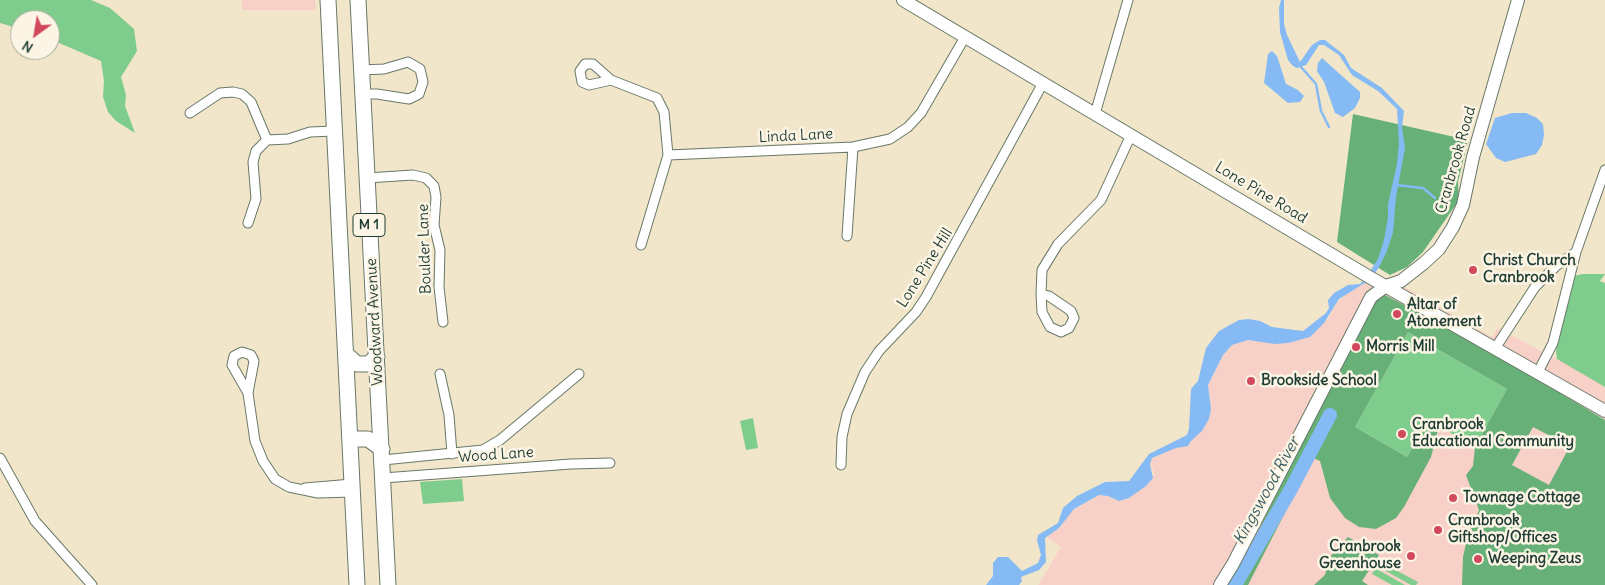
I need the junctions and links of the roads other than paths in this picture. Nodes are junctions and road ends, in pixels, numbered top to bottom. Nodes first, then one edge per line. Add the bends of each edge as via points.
1 (328, 0) edge
2 (358, 0) edge
3 (903, 0) edge
4 (1128, 0) edge
5 (1518, 0) edge
6 (965, 37) junction
7 (361, 70) junction
8 (611, 80) dead end
9 (1043, 83) junction
10 (363, 94) junction
11 (190, 113) dead end
12 (1095, 114) junction
13 (334, 131) junction
14 (1131, 135) junction
15 (267, 140) junction
16 (853, 147) junction
17 (668, 155) junction
18 (1605, 170) edge
19 (367, 178) junction
20 (248, 223) dead end
21 (847, 236) dead end
22 (641, 245) dead end
23 (1576, 252) junction
24 (1386, 286) junction
25 (1040, 294) junction
26 (443, 322) dead end
27 (1496, 348) junction
28 (346, 354) junction
29 (377, 357) junction
30 (1538, 372) junction
31 (440, 374) dead end
32 (579, 374) dead end
33 (248, 393) dead end
34 (1605, 411) edge
35 (350, 439) junction
36 (382, 454) junction
37 (452, 454) junction
38 (0, 458) edge
39 (610, 463) dead end
40 (841, 465) dead end
41 (383, 478) junction
42 (352, 488) junction
43 (92, 585) edge
44 (357, 585) edge
45 (388, 585) edge
46 (1220, 585) edge

1 - 13 main road, Woodward Avenue / M 1
2 - 7 main road, Woodward Avenue / M 1
3 - 6 street, Lone Pine Road
4 - 12 street
5 - 24 street, Cranbrook Road via 1459,215 1434,255 1401,281
6 - 9 street, Lone Pine Road
6 - 16 street, Linda Lane via 915,120 890,139
7 - 10 main road, Woodward Avenue / M 1
7 - 10 street via 384,69 408,62 420,69 423,82 419,94 409,99
8 - 17 street via 651,95 660,102
9 - 12 street, Lone Pine Road
9 - 40 street, Lone Pine Hill via 924,301 879,350 865,372 844,426
10 - 19 main road, Woodward Avenue / M 1
11 - 15 street via 220,93 242,94 248,98
12 - 14 street, Lone Pine Road
13 - 15 street
13 - 28 main road, Woodward Avenue / M 1
14 - 24 street, Lone Pine Road
14 - 25 street via 1101,200 1058,244 1044,264
15 - 20 street via 256,151 252,162 256,199
16 - 17 street, Linda Lane
16 - 21 street
17 - 22 street
18 - 23 street
19 - 26 street, Boulder Lane via 413,175 426,178 434,186 434,225 440,250 439,287
19 - 29 main road, Woodward Avenue / M 1
23 - 27 street via 1535,287
23 - 30 street via 1553,344
24 - 27 street, Lone Pine Road
24 - 46 street, Cranbrook Road via 1371,297
25 - 25 street via 1049,296 1071,311 1074,318 1069,328 1061,332 1050,327 1042,312
27 - 30 street, Lone Pine Road
28 - 29 main road via 357,364 368,364
28 - 35 main road, Woodward Avenue / M 1
29 - 36 main road, Woodward Avenue / M 1
30 - 34 street, Lone Pine Road
31 - 37 street
32 - 37 street via 492,446
33 - 42 street via 254,434 263,462 279,482 297,489
35 - 36 main road via 368,439
35 - 42 main road, Woodward Avenue / M 1
36 - 37 street
36 - 41 main road, Woodward Avenue / M 1
38 - 43 street via 35,521
39 - 41 street, Wood Lane
41 - 45 main road, Woodward Avenue / M 1
42 - 44 main road, Woodward Avenue / M 1

